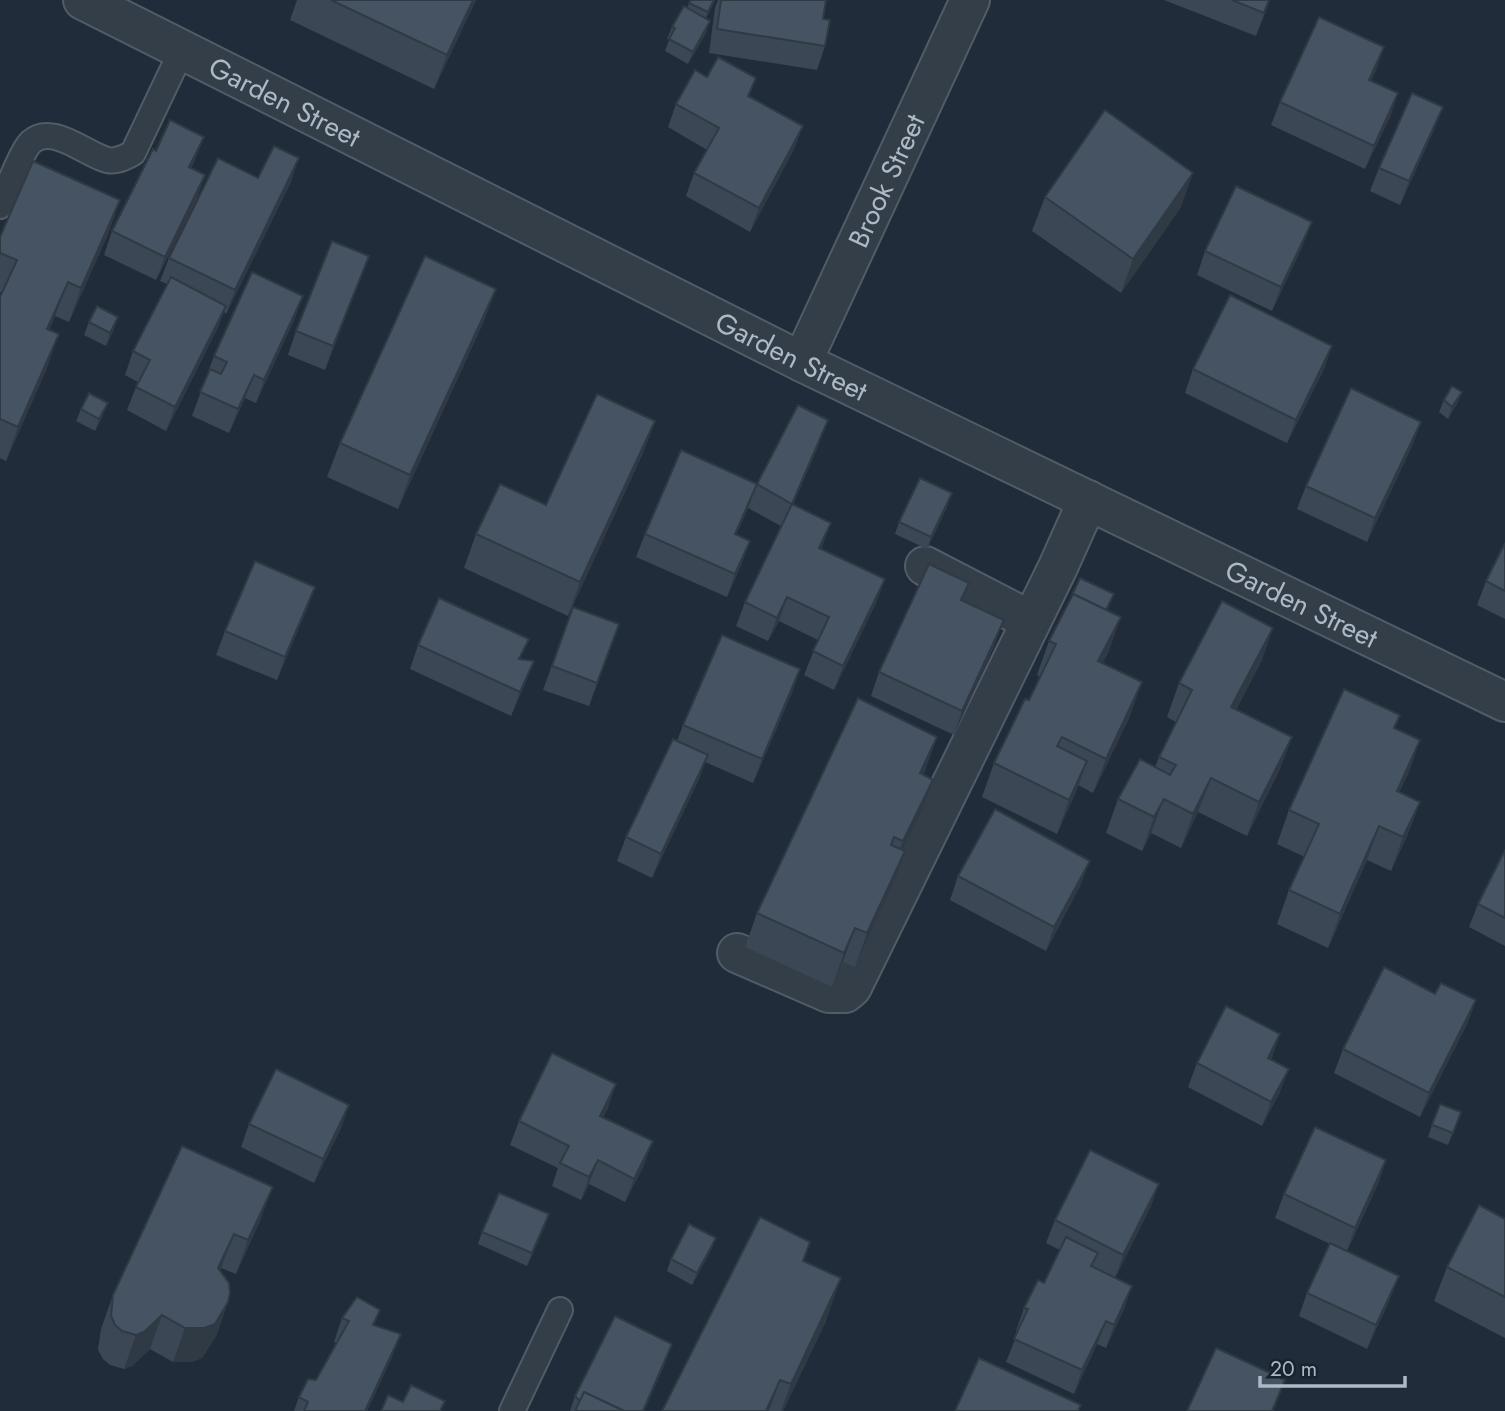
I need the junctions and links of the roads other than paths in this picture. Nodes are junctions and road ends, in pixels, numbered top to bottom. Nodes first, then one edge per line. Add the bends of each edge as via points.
1 (83, 0) edge
2 (970, 0) edge
3 (182, 50) junction
4 (0, 206) edge
5 (802, 362) junction
6 (1088, 500) junction
7 (925, 566) edge
8 (1031, 621) junction
9 (1505, 702) edge
10 (922, 755) edge
11 (956, 773) junction
12 (737, 953) dead end
13 (560, 1310) dead end
14 (512, 1411) edge

1 - 3 street, Garden Street
2 - 5 street, Brook Street
3 - 4 lane via 132,153 121,160 108,160 41,135 29,143
3 - 5 street, Garden Street
5 - 6 street, Garden Street
6 - 8 street
6 - 9 street, Garden Street
7 - 8 street
8 - 11 street
10 - 11 street
11 - 12 street via 852,987 845,993 829,993
13 - 14 lane

